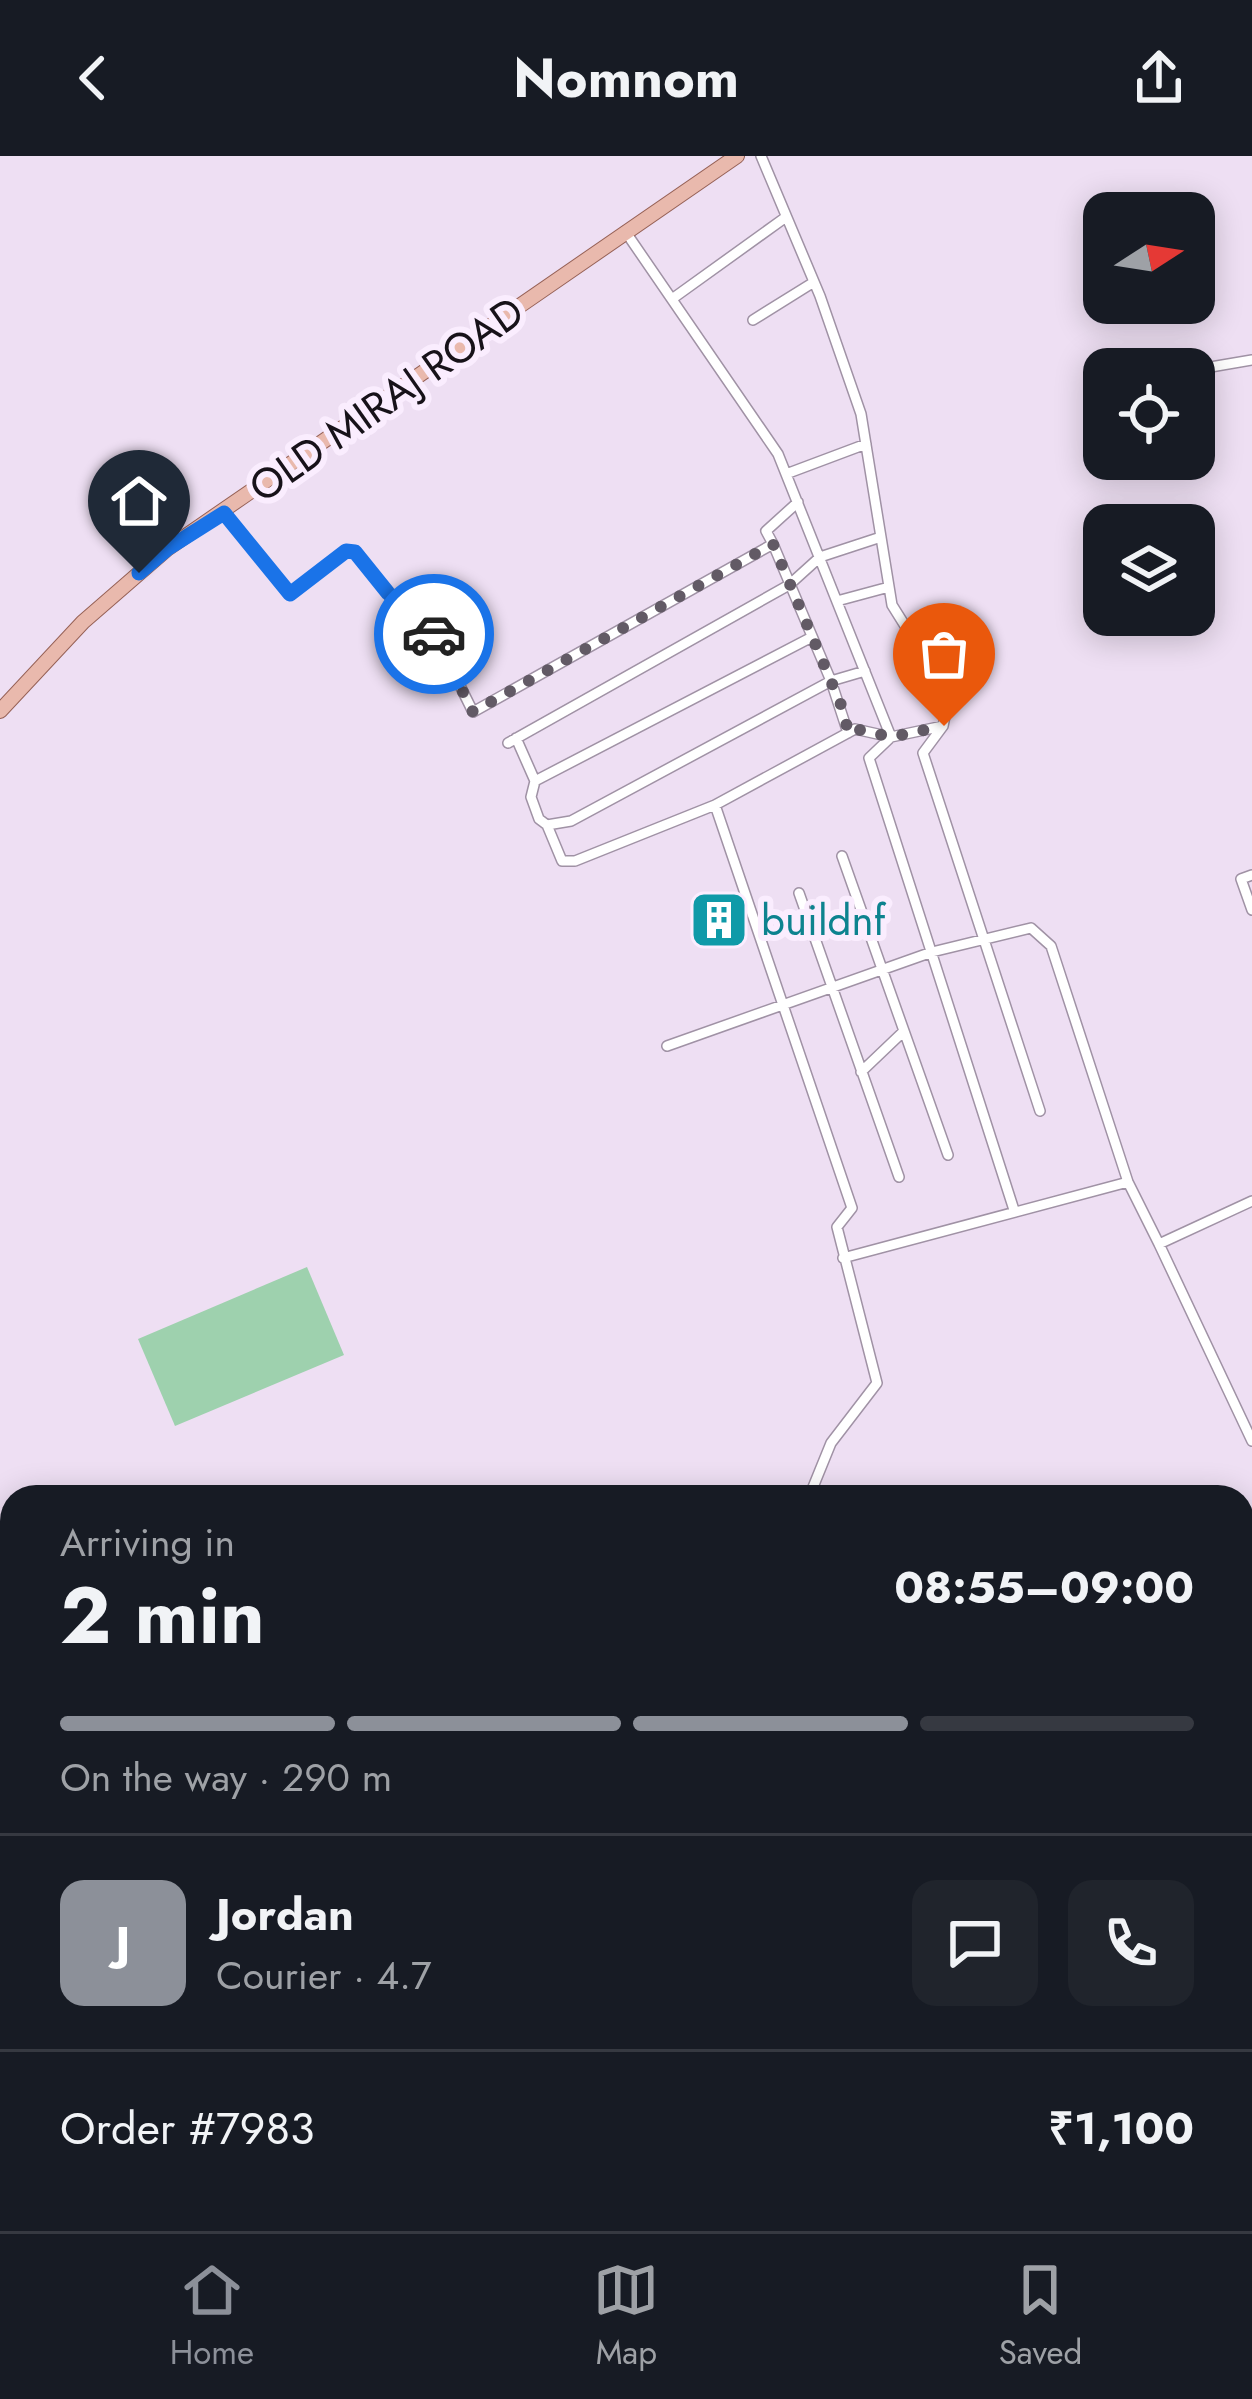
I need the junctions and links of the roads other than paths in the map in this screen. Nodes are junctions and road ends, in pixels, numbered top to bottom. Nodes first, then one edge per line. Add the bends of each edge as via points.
1 (737, 156) edge
2 (761, 156) edge
3 (786, 217) junction
4 (625, 231) junction
5 (814, 282) junction
6 (672, 299) junction
7 (753, 320) dead end
8 (1252, 360) edge
9 (1215, 366) edge
10 (866, 444) junction
11 (786, 474) junction
12 (798, 502) junction
13 (224, 513) junction
14 (881, 537) junction
15 (773, 544) junction
16 (820, 557) junction
17 (789, 585) junction
18 (889, 587) junction
19 (837, 601) junction
20 (812, 637) junction
21 (865, 671) junction
22 (831, 681) junction
23 (0, 711) edge
24 (944, 726) junction
25 (848, 733) junction
26 (891, 737) junction
27 (535, 781) junction
28 (715, 805) junction
29 (547, 826) junction
30 (842, 856) dead end
31 (1252, 874) edge
32 (799, 893) dead end
33 (1252, 910) edge
34 (984, 939) junction
35 (932, 952) junction
36 (882, 970) junction
37 (831, 988) junction
38 (783, 1005) junction
39 (904, 1031) junction
40 (667, 1046) dead end
41 (860, 1072) junction
42 (1040, 1111) dead end
43 (948, 1155) dead end
44 (899, 1178) dead end
45 (1128, 1183) junction
46 (1252, 1202) edge
47 (1013, 1210) junction
48 (1159, 1244) junction
49 (843, 1258) junction
50 (1252, 1441) edge
51 (813, 1485) edge

1 - 4 main road, OLD MIRAJ ROAD
2 - 3 street
3 - 5 street
3 - 6 street
4 - 6 street
4 - 13 main road, OLD MIRAJ ROAD
5 - 7 street
5 - 10 street
6 - 11 street
8 - 9 street
10 - 11 street
10 - 14 street
11 - 12 street
12 - 15 street via 766,532
12 - 16 street
13 - 15 street via 290,594 355,552 432,629 473,712
13 - 23 main road, OLD MIRAJ ROAD via 167,549 83,622
14 - 16 street
14 - 18 street
15 - 17 street
16 - 17 street
16 - 19 street
17 - 20 street
17 - 27 street via 512,741
18 - 19 street
18 - 24 street via 892,605 950,696
19 - 21 street
20 - 22 street
20 - 27 street
21 - 22 street
21 - 26 street
22 - 25 street
22 - 29 street via 571,821
24 - 26 street
24 - 34 street via 923,753
25 - 26 street
25 - 28 street
26 - 35 street via 869,758
27 - 29 street via 531,797
28 - 29 street via 574,861 562,861
28 - 38 street
30 - 36 street
31 - 33 street via 1241,879
32 - 37 street
34 - 35 street
34 - 42 street
34 - 45 street via 1031,928 1051,946
35 - 36 street
35 - 47 street
36 - 37 street
36 - 39 street
37 - 38 street
37 - 41 street
38 - 40 street
38 - 49 street via 852,1208 837,1227
39 - 41 street
39 - 43 street
41 - 44 street
45 - 47 street
45 - 48 street
46 - 48 street
47 - 49 street
48 - 50 street
49 - 51 street via 877,1383 831,1443

